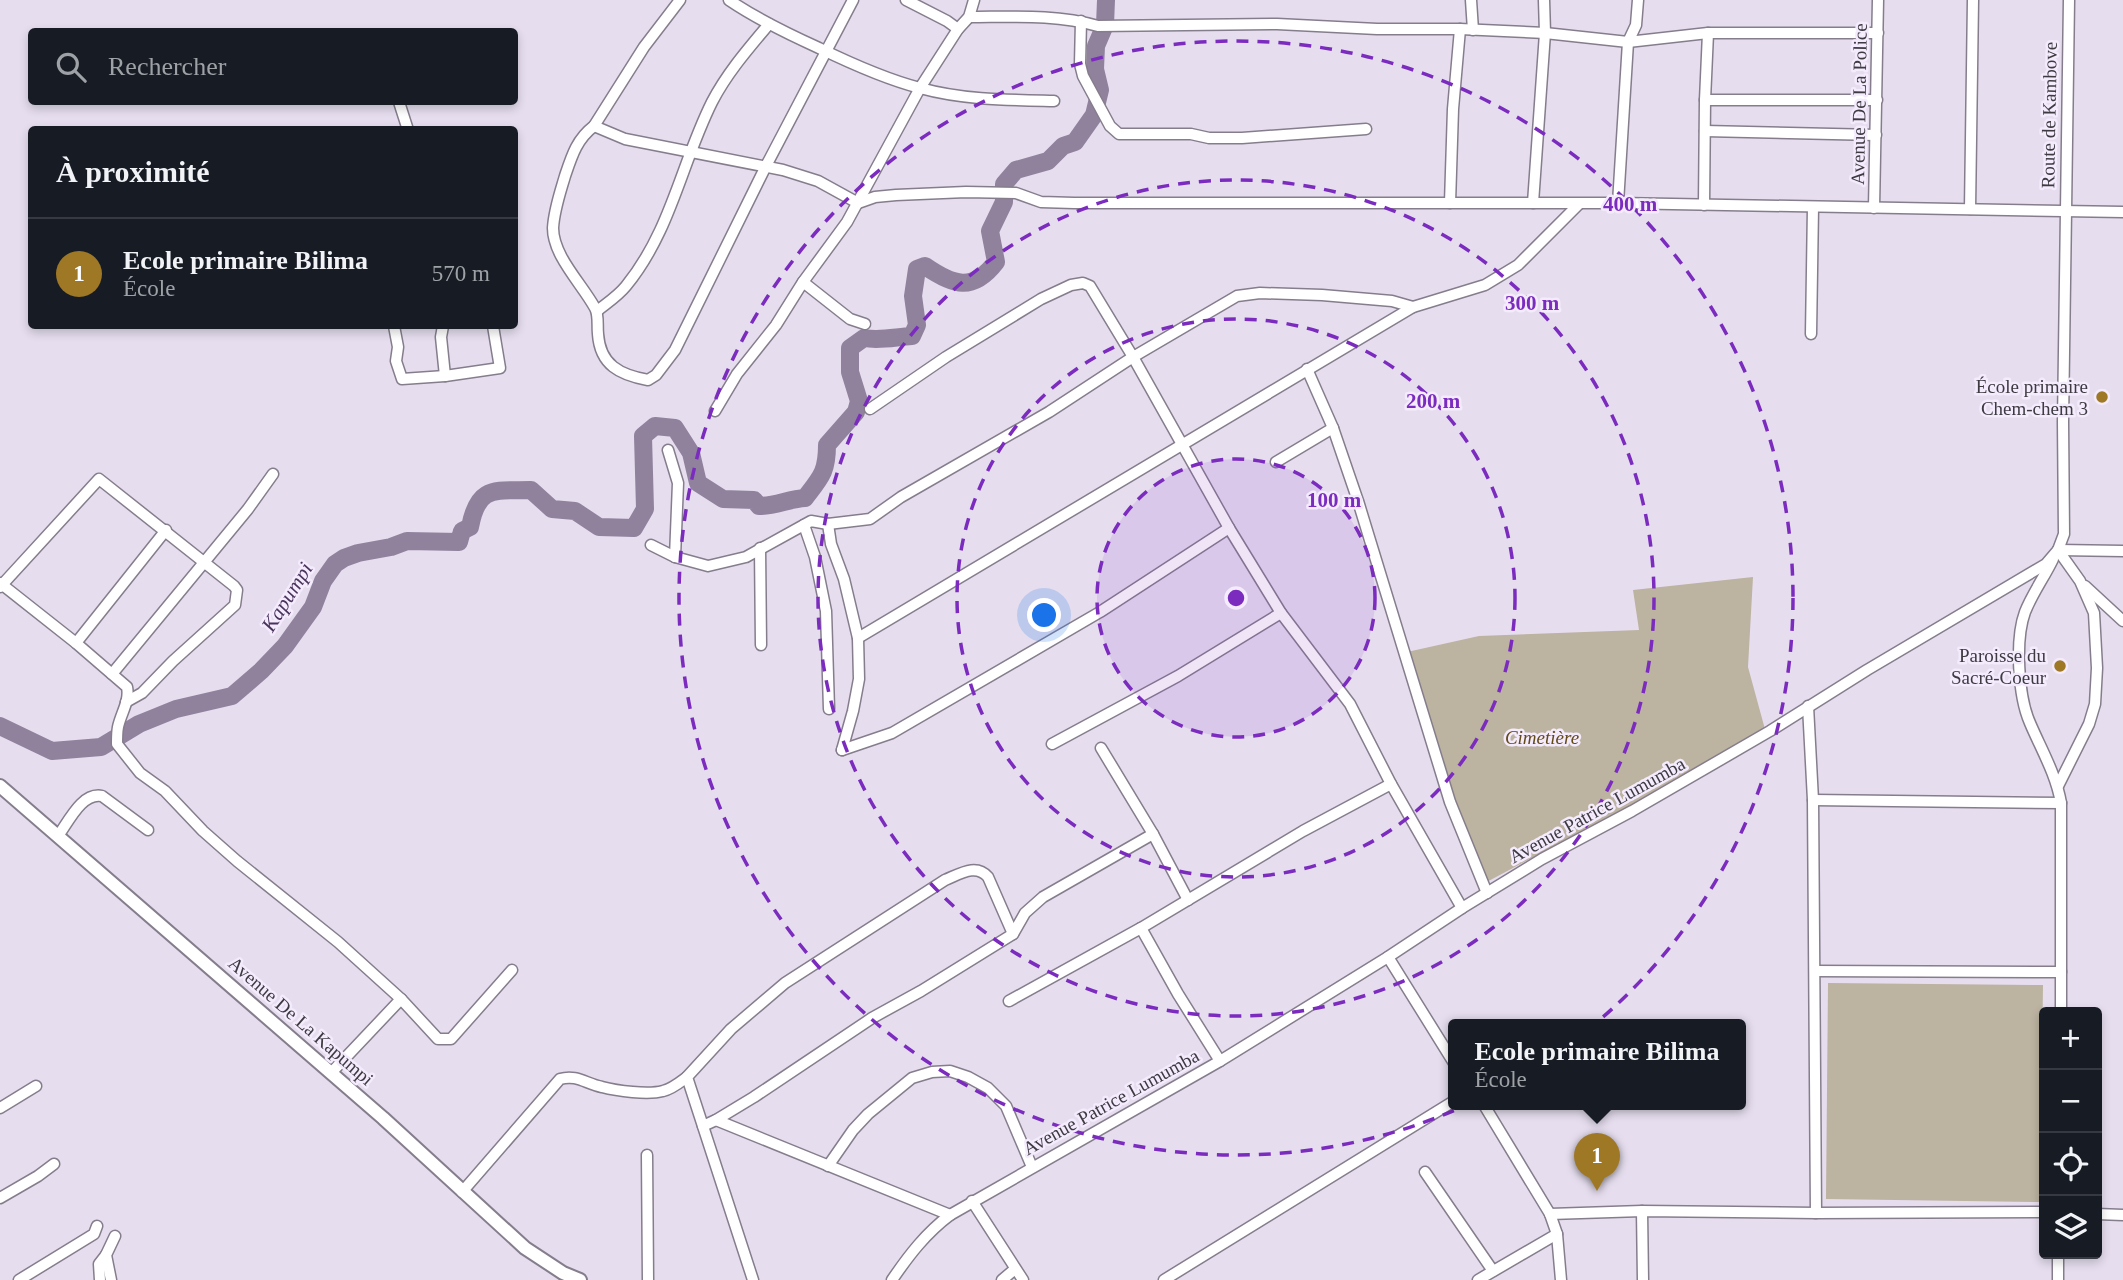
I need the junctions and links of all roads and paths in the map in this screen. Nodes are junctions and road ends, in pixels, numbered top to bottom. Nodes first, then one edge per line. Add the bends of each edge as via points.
1 (680, 0) edge
2 (729, 0) edge
3 (853, 0) edge
4 (906, 0) edge
5 (974, 0) edge
6 (1471, 0) edge
7 (1544, 0) edge
8 (1638, 0) edge
9 (1878, 0) edge
10 (1973, 0) edge
11 (2069, 0) edge
12 (969, 17) junction
13 (1081, 21) junction
14 (769, 24) junction
15 (958, 29) junction
16 (1460, 29) junction
17 (1473, 30) junction
18 (1545, 33) junction
19 (1708, 33) junction
20 (1878, 33) junction
21 (1628, 42) junction
22 (826, 52) junction
23 (920, 88) junction
24 (1705, 100) junction
25 (1877, 100) junction
26 (1054, 101) dead end
27 (400, 105) edge
28 (407, 126) edge
29 (594, 126) junction
30 (1366, 129) dead end
31 (1705, 131) junction
32 (1876, 135) junction
33 (691, 152) junction
34 (766, 166) junction
35 (858, 203) junction
36 (1450, 203) junction
37 (1534, 203) junction
38 (1618, 203) junction
39 (1579, 204) junction
40 (1704, 205) junction
41 (1814, 207) junction
42 (1874, 208) junction
43 (1970, 209) junction
44 (2065, 211) junction
45 (2123, 212) edge
46 (803, 282) junction
47 (1413, 307) junction
48 (597, 311) junction
49 (864, 324) dead end
50 (394, 329) edge
51 (442, 329) edge
52 (494, 329) edge
53 (1811, 334) dead end
54 (1133, 357) junction
55 (1307, 369) junction
56 (445, 376) junction
57 (870, 409) dead end
58 (715, 411) dead end
59 (1333, 428) junction
60 (1182, 444) junction
61 (668, 450) dead end
62 (1276, 462) dead end
63 (272, 474) dead end
64 (828, 524) junction
65 (804, 526) junction
66 (1229, 528) junction
67 (166, 530) junction
68 (651, 545) dead end
69 (760, 548) junction
70 (2058, 550) junction
71 (2123, 551) edge
72 (674, 557) junction
73 (204, 563) junction
74 (2080, 581) junction
75 (1, 585) edge
76 (1282, 613) junction
77 (2123, 621) edge
78 (858, 638) junction
79 (76, 643) junction
80 (761, 645) dead end
81 (112, 674) junction
82 (126, 702) junction
83 (1808, 706) junction
84 (829, 709) dead end
85 (1052, 744) dead end
86 (1101, 748) dead end
87 (1391, 785) junction
88 (0, 786) edge
89 (2058, 786) junction
90 (1813, 800) junction
91 (2061, 803) junction
92 (148, 830) dead end
93 (1153, 834) junction
94 (58, 836) junction
95 (1487, 893) junction
96 (1188, 900) junction
97 (1462, 908) junction
98 (1141, 928) junction
99 (1013, 934) junction
100 (1388, 957) junction
101 (512, 970) dead end
102 (1815, 971) junction
103 (2062, 972) junction
104 (401, 999) junction
105 (1009, 1001) dead end
106 (2061, 1007) edge
107 (1448, 1053) edge
108 (1220, 1061) junction
109 (331, 1073) junction
110 (687, 1077) junction
111 (36, 1086) dead end
112 (1448, 1105) edge
113 (0, 1108) edge
114 (1487, 1110) edge
115 (716, 1120) junction
116 (703, 1126) junction
117 (647, 1155) dead end
118 (54, 1164) dead end
119 (828, 1166) junction
120 (1032, 1167) junction
121 (1425, 1172) dead end
122 (462, 1192) junction
123 (0, 1198) edge
124 (972, 1201) junction
125 (1642, 1211) junction
126 (2039, 1212) edge
127 (1816, 1213) junction
128 (950, 1214) junction
129 (1550, 1214) junction
130 (2102, 1214) edge
131 (2123, 1215) edge
132 (97, 1226) dead end
133 (1558, 1234) junction
134 (115, 1236) dead end
135 (106, 1255) junction
136 (2058, 1259) edge
137 (1015, 1269) junction
138 (1493, 1271) junction
139 (19, 1280) edge
140 (100, 1280) edge
141 (111, 1280) edge
142 (580, 1280) edge
143 (648, 1280) edge
144 (753, 1280) edge
145 (892, 1280) edge
146 (1002, 1280) edge
147 (1023, 1280) edge
148 (1164, 1280) edge
149 (1478, 1280) edge
150 (1561, 1280) edge
151 (1643, 1280) edge
152 (2058, 1280) edge

1 - 29 street
2 - 14 street
3 - 22 street
4 - 15 street
5 - 12 street
6 - 17 street
7 - 18 street
8 - 21 street via 1636,25
9 - 20 street, Avenue De La Police
10 - 43 street
11 - 44 street, Route de Kambove
12 - 13 street via 1040,16
12 - 15 street
13 - 16 street via 1098,26
13 - 30 street via 1083,76 1119,134 1242,138
14 - 22 street
14 - 33 street via 726,78
15 - 23 street
16 - 17 street
16 - 36 street
17 - 18 street
18 - 21 street
18 - 37 street
19 - 20 street
19 - 21 street
19 - 24 street
20 - 25 street, Avenue De La Police
21 - 38 street
22 - 23 street
22 - 34 street
23 - 26 street via 964,96
23 - 35 street
24 - 25 street
24 - 31 street
25 - 32 street, Avenue De La Police
27 - 28 street
29 - 33 street via 625,139
29 - 48 street via 582,135 569,163 553,231 562,258
31 - 32 street
31 - 40 street
32 - 42 street, Avenue De La Police
33 - 34 street
33 - 48 street via 653,247 625,288
34 - 35 street via 818,181
34 - 48 street via 675,350 656,375 648,380 636,378 611,366 598,337
35 - 36 street via 896,195 988,192 1016,193 1041,202
35 - 46 street
36 - 37 street
37 - 39 street
38 - 39 street
38 - 40 street
39 - 47 street via 1518,265 1485,285
40 - 41 street
41 - 42 street
41 - 53 street
42 - 43 street
43 - 44 street
44 - 45 street
44 - 70 street, Route de Kambove via 2064,534
46 - 49 street via 834,309
46 - 58 street
47 - 54 street via 1322,295 1237,296
47 - 55 street
50 - 56 street via 402,379
51 - 56 street
52 - 56 street via 500,368
54 - 57 street via 1090,286 1071,285 946,357
54 - 60 street
54 - 64 street via 870,519
55 - 59 street
55 - 60 street
59 - 62 street
59 - 95 street via 1450,802
60 - 66 street
60 - 78 street
61 - 72 street via 678,483
63 - 73 street
64 - 65 street via 811,521
64 - 78 street
65 - 69 street
65 - 84 street via 825,611
66 - 76 street
66 - 78 street via 1100,612 892,733 842,750 859,679
67 - 73 street
67 - 75 street via 99,479
67 - 79 street
68 - 72 street
69 - 72 street via 746,557 708,566
69 - 80 street
70 - 71 street
70 - 74 street
70 - 83 street, Avenue Patrice Lumumba via 2046,564
70 - 89 street via 2025,612 2019,653 2022,702
73 - 81 street
73 - 82 street via 237,590 235,605 142,693
74 - 77 street
74 - 89 street via 2094,614 2095,704
75 - 79 street
76 - 85 street
76 - 87 street via 1350,704
79 - 81 street
81 - 82 street via 127,687
82 - 104 street via 117,744 140,773
83 - 90 street
83 - 95 street, Avenue Patrice Lumumba
86 - 93 street
87 - 96 street
87 - 97 street
88 - 94 main road, Avenue De La Kapumpi
89 - 91 street
90 - 91 street
90 - 102 street
91 - 103 street
92 - 94 street via 94,794
93 - 96 street
93 - 99 street via 1044,897 1025,914
94 - 109 main road, Avenue De La Kapumpi
95 - 97 street, Avenue Patrice Lumumba
96 - 98 street
97 - 100 street, Avenue Patrice Lumumba
98 - 105 street
98 - 108 street
99 - 110 street via 988,877 976,869 963,872 785,983 731,1029
99 - 115 street via 872,1018
100 - 107 street
100 - 108 street, Avenue Patrice Lumumba
101 - 104 street via 451,1039 438,1039
102 - 103 street
102 - 127 street
103 - 106 street
104 - 109 street
108 - 120 street, Avenue Patrice Lumumba
109 - 122 main road, Avenue De La Kapumpi
110 - 116 street
110 - 122 street via 657,1092 600,1087 569,1076 560,1079
111 - 113 street
112 - 148 street
114 - 129 street
115 - 116 street
115 - 119 street
116 - 144 street
117 - 143 street
118 - 123 street
119 - 120 street via 868,1114 912,1078 950,1071 988,1088 1006,1106
119 - 128 street
120 - 124 street, Avenue Patrice Lumumba
121 - 138 street
122 - 142 main road, Avenue De La Kapumpi via 525,1248
124 - 128 street, Avenue Patrice Lumumba
124 - 137 street
125 - 127 street
125 - 129 street
125 - 151 street
126 - 127 street
128 - 145 street, Avenue Patrice Lumumba via 920,1242
129 - 133 street
130 - 131 street
132 - 139 street via 94,1234
133 - 138 street
133 - 150 street
134 - 135 street
135 - 140 street via 99,1264
135 - 141 street
136 - 152 street
137 - 146 street
137 - 147 street
138 - 149 street

